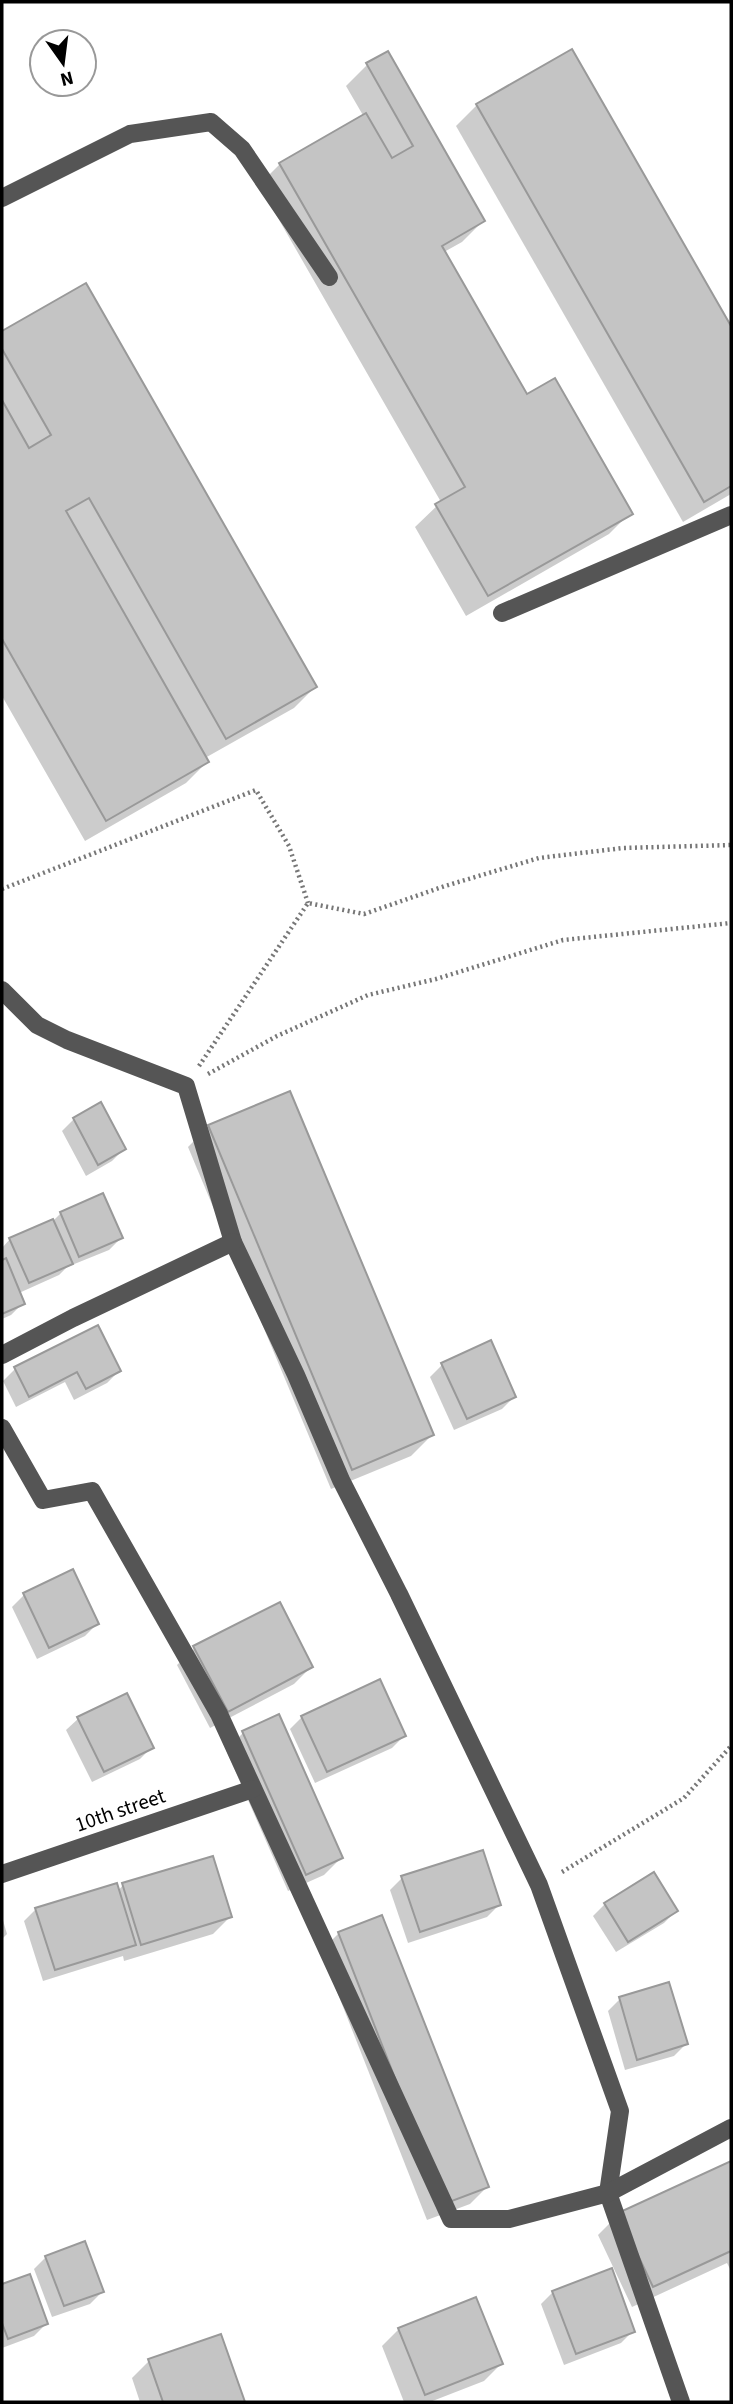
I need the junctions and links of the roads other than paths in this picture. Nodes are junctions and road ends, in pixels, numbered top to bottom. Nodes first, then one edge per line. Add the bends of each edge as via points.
1 (2, 198) edge
2 (328, 277) dead end
3 (731, 515) edge
4 (502, 613) dead end
5 (2, 990) edge
6 (233, 1242) junction
7 (2, 1355) edge
8 (2, 1428) edge
9 (253, 1789) junction
10 (2, 1874) edge
11 (731, 2128) edge
12 (608, 2193) junction
13 (681, 2402) edge

1 - 2 street via 130,134 211,122 242,149
3 - 4 street
5 - 6 street via 37,1025 186,1086
6 - 7 street
6 - 12 street via 341,1480 539,1885 620,2111
8 - 9 street via 43,1500 92,1491 219,1714
9 - 10 street, 10th street
9 - 12 street via 451,2219 509,2219
11 - 12 street
12 - 13 street

